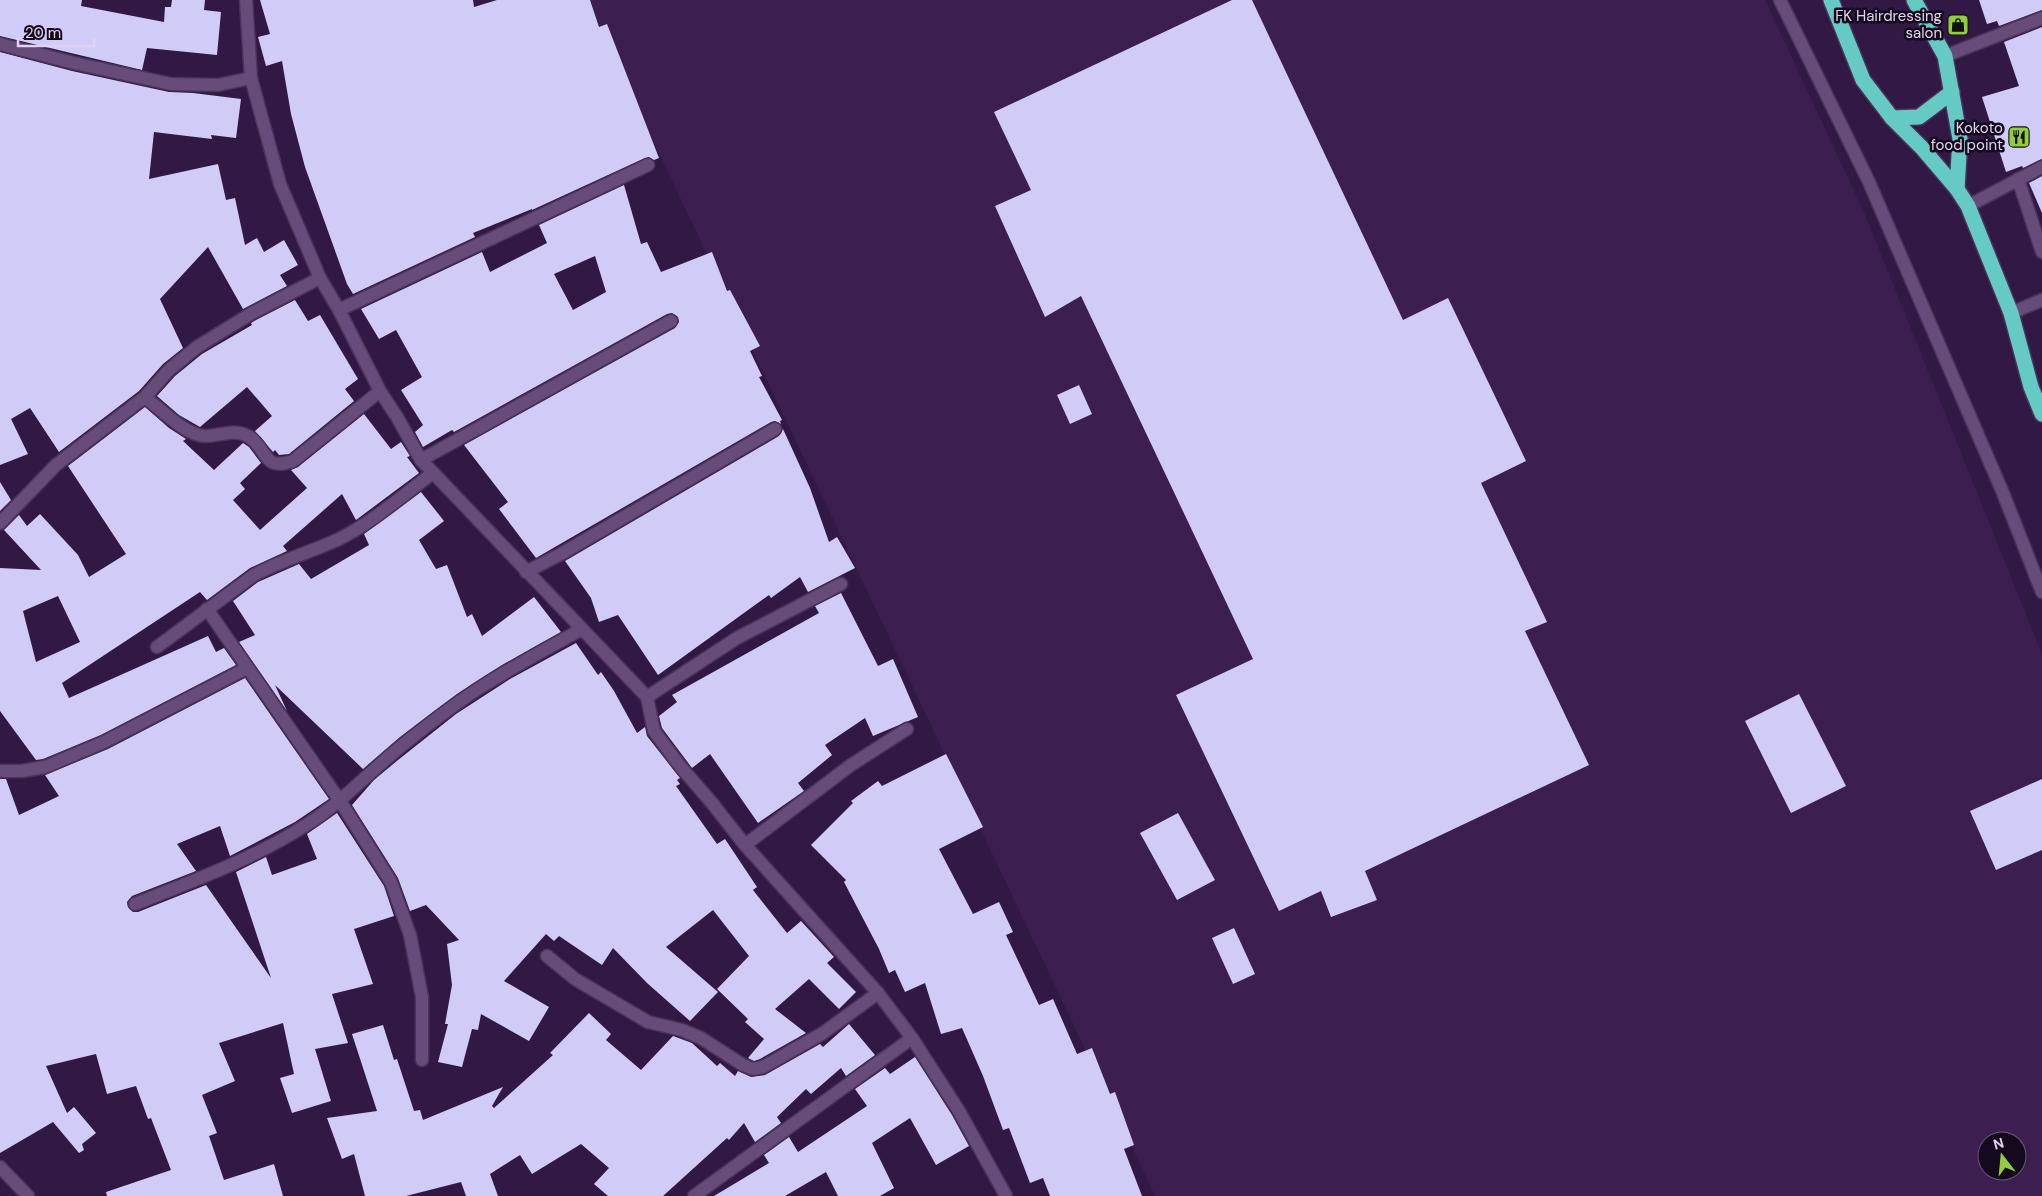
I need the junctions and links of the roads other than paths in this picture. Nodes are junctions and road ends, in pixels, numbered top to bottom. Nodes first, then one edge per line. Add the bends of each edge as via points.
1 (246, 0) edge
2 (1780, 0) edge
3 (1831, 0) edge
4 (1914, 0) edge
5 (2042, 18) edge
6 (0, 44) edge
7 (1945, 56) junction
8 (251, 78) junction
9 (1952, 92) junction
10 (1892, 118) junction
11 (648, 164) dead end
12 (2042, 167) edge
13 (2018, 179) junction
14 (1957, 189) junction
15 (1968, 206) junction
16 (2042, 252) edge
17 (320, 278) junction
18 (2042, 300) edge
19 (339, 310) junction
20 (2011, 314) junction
21 (671, 321) dead end
22 (380, 391) junction
23 (146, 397) junction
24 (2042, 414) edge
25 (775, 429) dead end
26 (422, 460) junction
27 (433, 472) junction
28 (0, 523) edge
29 (526, 572) junction
30 (842, 584) dead end
31 (2042, 592) edge
32 (207, 609) junction
33 (582, 628) junction
34 (158, 647) dead end
35 (247, 668) junction
36 (647, 698) junction
37 (907, 728) dead end
38 (0, 771) edge
39 (340, 801) junction
40 (745, 845) junction
41 (135, 904) dead end
42 (546, 956) dead end
43 (878, 993) junction
44 (912, 1038) junction
45 (422, 1060) dead end
46 (0, 1168) edge
47 (28, 1196) edge
48 (694, 1196) edge
49 (1006, 1196) edge

1 - 8 street
2 - 31 street via 1869,182 2004,493
3 - 10 highway via 1863,80
4 - 7 highway
5 - 7 street
6 - 8 street via 74,64 171,84 218,85
7 - 9 highway
8 - 17 street via 280,184
9 - 10 highway via 1919,117
9 - 14 highway via 1960,138
10 - 14 highway
11 - 19 street
12 - 13 street
13 - 15 street
13 - 16 street
14 - 15 highway
15 - 20 highway
17 - 19 street
17 - 23 street via 197,347 169,370
18 - 20 street
19 - 22 street
20 - 24 highway via 2030,387
21 - 26 street
22 - 23 street via 293,461 282,465 270,462 248,436 230,431 206,437 191,432
22 - 26 street
23 - 28 street via 56,465
25 - 29 street
26 - 27 street
27 - 29 street
27 - 32 street via 360,527 322,547 263,570
29 - 33 street
30 - 36 street via 737,638
32 - 34 street
32 - 35 street
33 - 36 street
33 - 39 street via 479,688 382,763
35 - 38 street via 104,742 45,767
35 - 39 street
36 - 40 street via 654,731
37 - 40 street via 851,765
39 - 41 street via 277,843
39 - 45 street via 390,882 410,935 422,997
40 - 43 street
42 - 43 street via 575,979 648,1022 701,1038 753,1068 763,1066 823,1033
43 - 44 street
44 - 48 street
44 - 49 street via 959,1111
46 - 47 street

